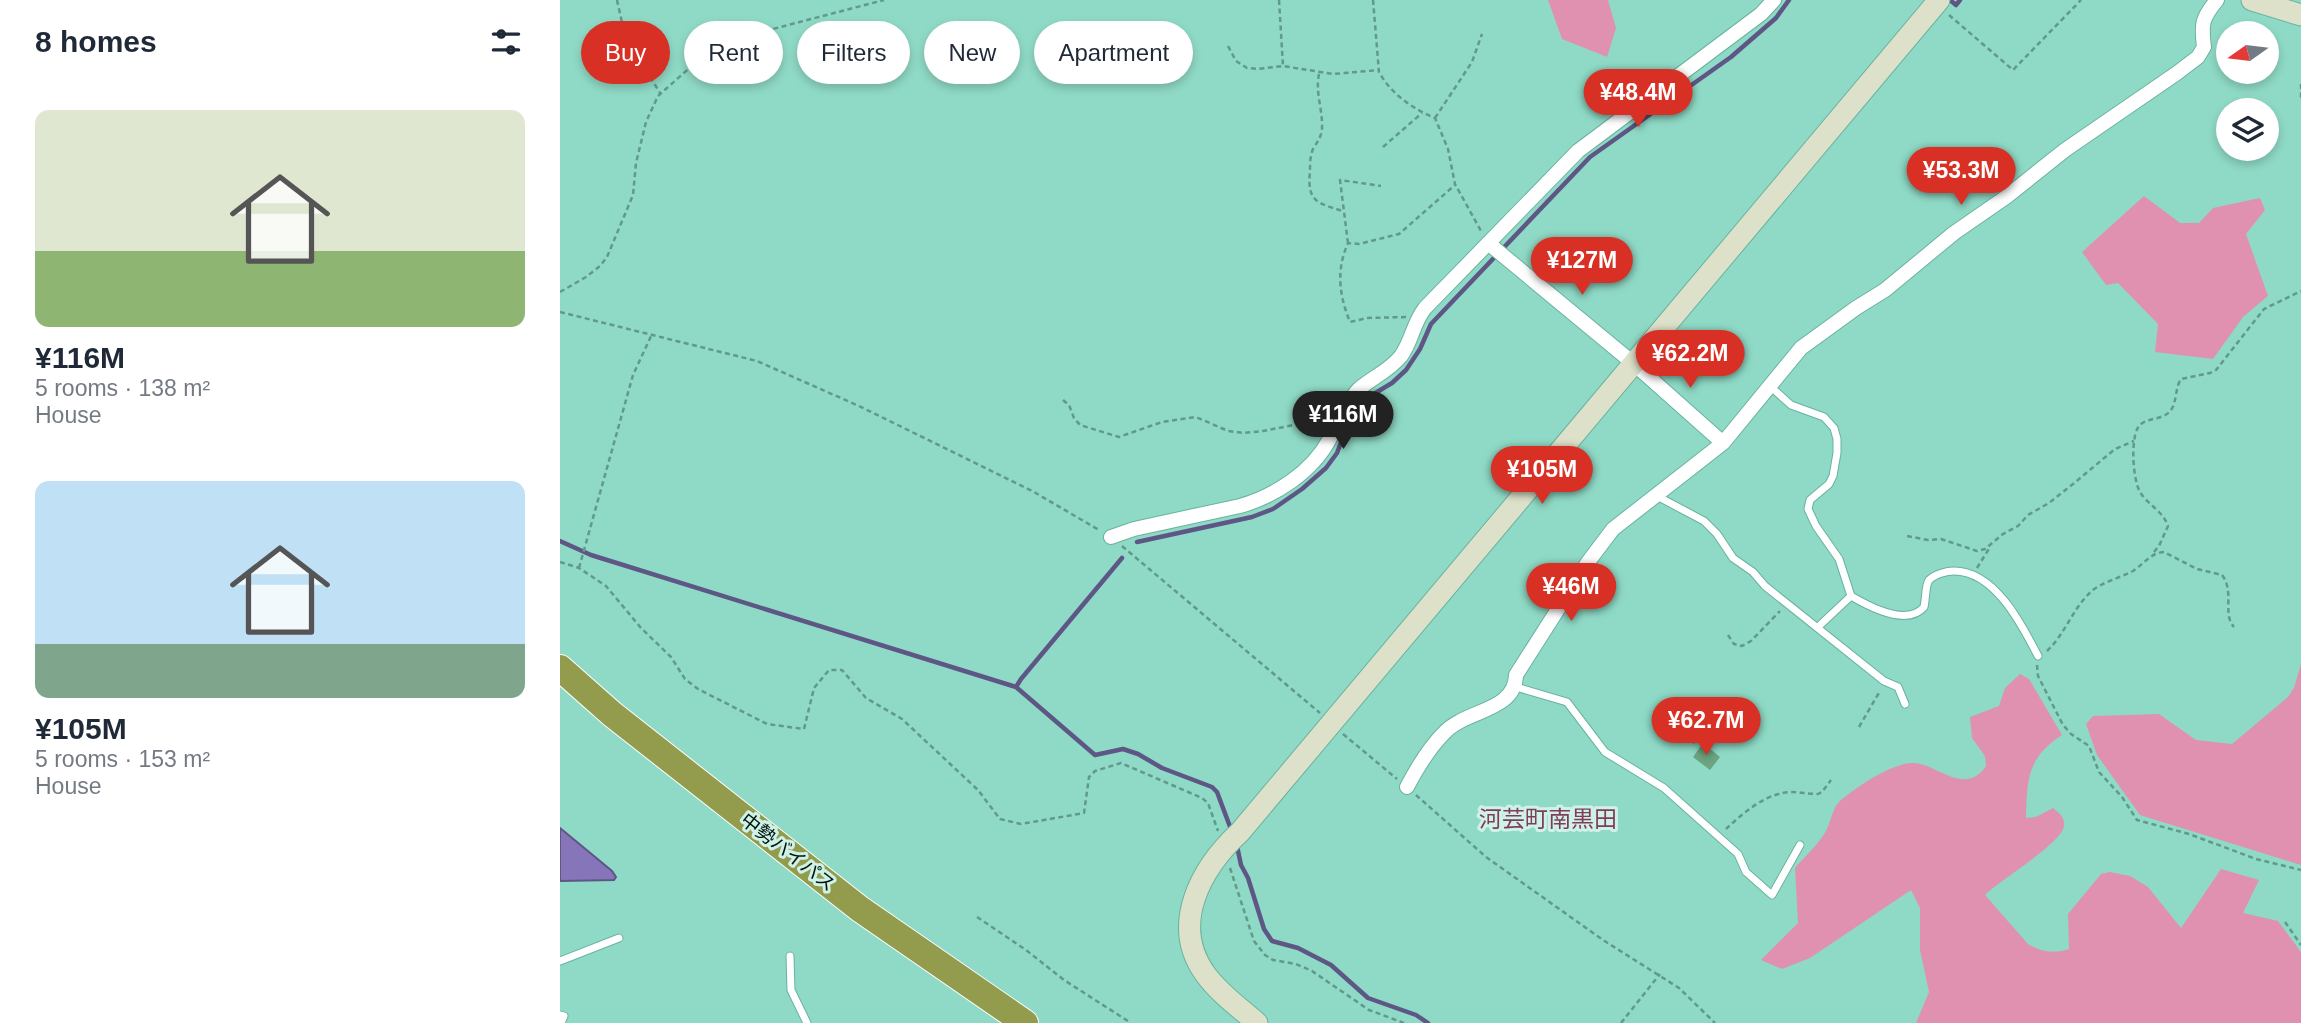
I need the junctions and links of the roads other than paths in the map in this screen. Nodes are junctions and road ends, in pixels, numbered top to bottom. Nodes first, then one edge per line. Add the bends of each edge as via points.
1 (1774, 0) edge
2 (2217, 0) edge
3 (2252, 0) edge
4 (1938, 2) edge
5 (2301, 15) edge
6 (1491, 245) junction
7 (1633, 363) junction
8 (1771, 387) junction
9 (1723, 443) junction
10 (1654, 495) junction
11 (1111, 537) road end
12 (1851, 596) junction
13 (1818, 627) junction
14 (2038, 656) road end
15 (560, 668) edge
16 (1516, 687) junction
17 (1905, 704) dead end
18 (1407, 787) road end
19 (1800, 845) dead end
20 (620, 938) dead end
21 (790, 956) dead end
22 (560, 961) edge
23 (560, 1015) edge
24 (561, 1023) edge
25 (807, 1023) edge
26 (1025, 1023) edge
27 (1257, 1023) edge

1 - 6 street via 1578,151
2 - 8 street via 2202,24 2204,47 2197,57 1801,348
3 - 5 street
4 - 7 street
6 - 7 street
6 - 11 street via 1424,308 1401,355 1388,370 1357,390 1321,452 1293,479 1241,506
7 - 9 street
7 - 27 street via 1206,873 1192,901 1195,955 1211,981
8 - 9 street
8 - 12 lane via 1791,405 1824,416 1834,428 1837,453 1833,476 1810,500 1808,509 1839,559
9 - 10 street
10 - 13 lane via 1704,522 1733,558
10 - 16 street via 1602,543 1516,675
12 - 13 lane
12 - 14 lane via 1889,613 1914,613 1924,607 1934,577 1949,571 1973,573 2005,603
13 - 17 lane via 1884,681 1898,687
15 - 26 highway, 中勢バイパス via 860,909
16 - 18 street via 1498,704 1466,716 1445,731
16 - 19 lane via 1567,702 1605,752 1664,788 1738,854 1746,872 1772,895
20 - 22 lane
21 - 25 lane via 791,990
23 - 24 lane via 564,1016

